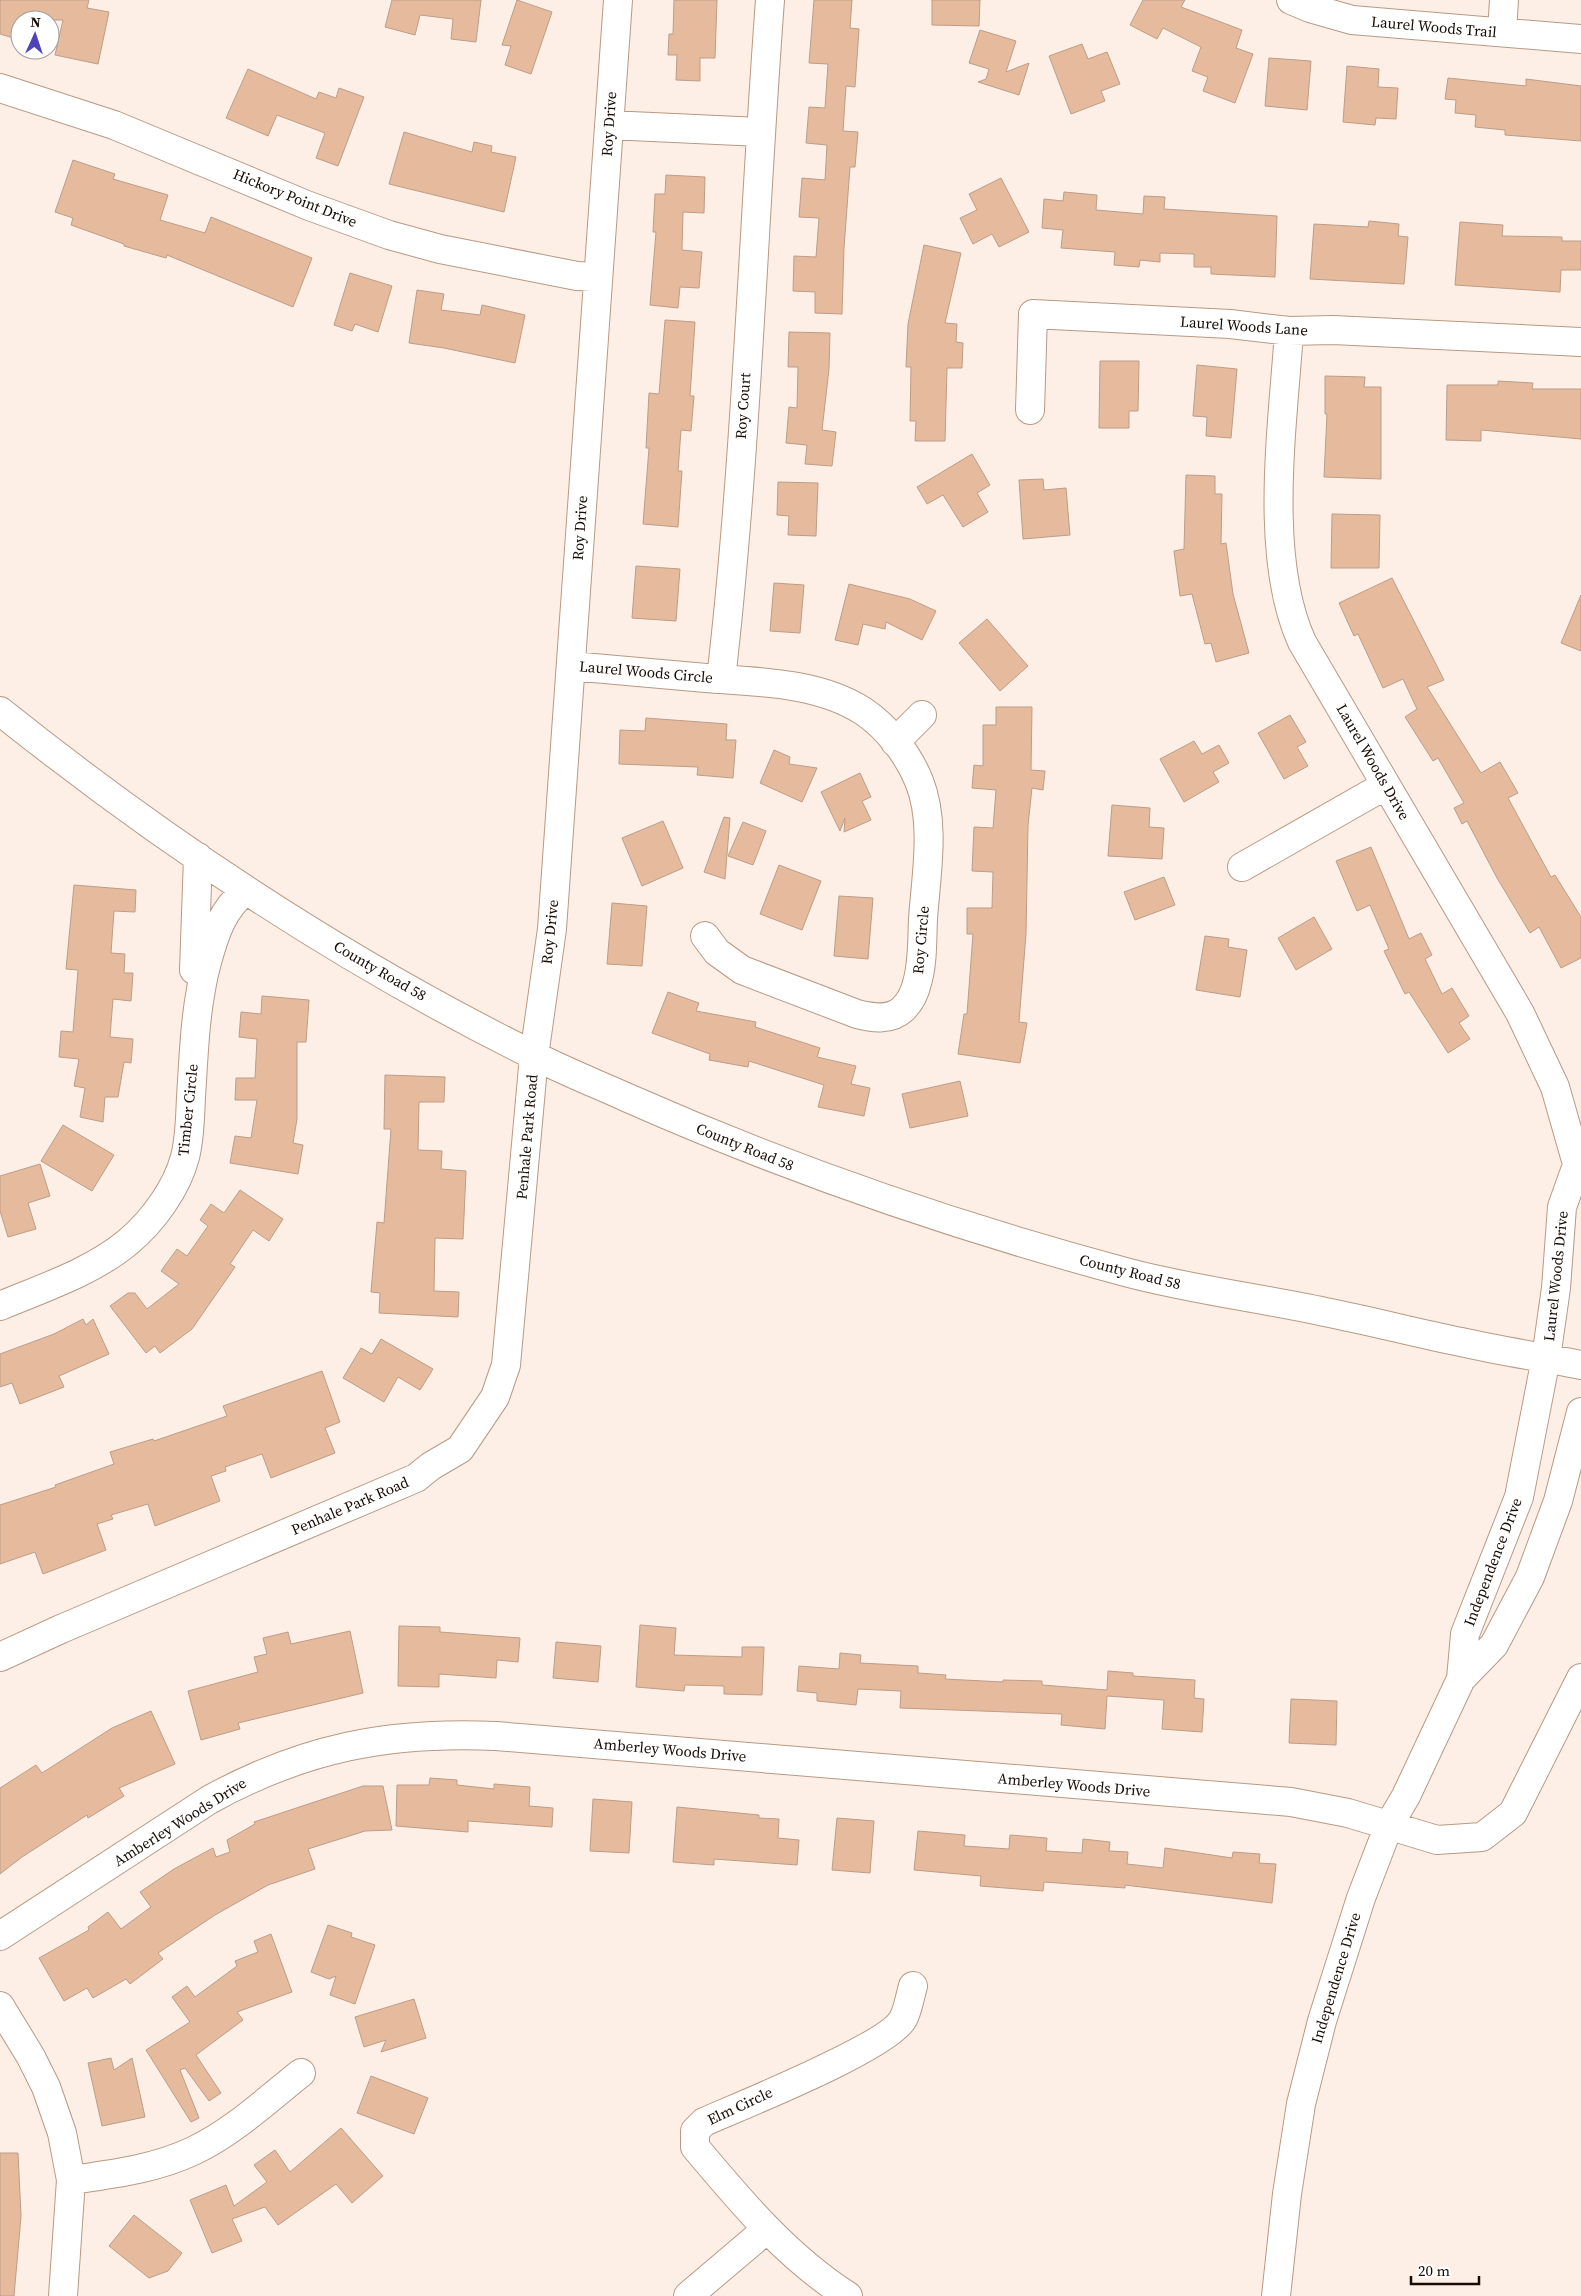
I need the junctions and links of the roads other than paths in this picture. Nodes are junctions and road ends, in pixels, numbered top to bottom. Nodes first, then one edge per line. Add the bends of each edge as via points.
1 (618, 0) edge
2 (770, 0) edge
3 (1291, 0) edge
4 (1504, 0) edge
5 (1502, 32) junction
6 (1581, 39) edge
7 (0, 88) edge
8 (609, 125) junction
9 (760, 132) junction
10 (598, 278) junction
11 (1289, 331) junction
12 (1581, 342) edge
13 (1030, 410) dead end
14 (571, 666) junction
15 (721, 679) junction
16 (0, 711) edge
17 (922, 715) dead end
18 (895, 742) junction
19 (1386, 785) junction
20 (198, 857) junction
21 (1242, 868) dead end
22 (246, 890) junction
23 (705, 936) dead end
24 (198, 997) junction
25 (534, 1056) junction
26 (1579, 1172) edge
27 (0, 1306) edge
28 (1546, 1358) junction
29 (1581, 1365) edge
30 (1581, 1412) edge
31 (0, 1657) edge
32 (1581, 1678) edge
33 (1462, 1679) junction
34 (1389, 1825) junction
35 (0, 1936) edge
36 (913, 1986) dead end
37 (0, 2006) edge
38 (301, 2073) dead end
39 (71, 2180) junction
40 (766, 2229) junction
41 (63, 2296) edge
42 (688, 2296) edge
43 (848, 2296) edge
44 (1276, 2296) edge

1 - 8 street, Roy Drive
2 - 9 street, Roy Court
3 - 5 street, Laurel Woods Trail via 1352,20
4 - 5 street
5 - 6 street, Laurel Woods Trail
7 - 10 street, Hickory Point Drive via 114,125 309,206 389,235 440,249
8 - 9 street
8 - 10 street, Roy Drive
9 - 15 street, Roy Court via 745,384
10 - 14 street, Roy Drive
11 - 12 street, Laurel Woods Lane via 1333,330
11 - 13 street, Laurel Woods Lane via 1230,324 1033,314
11 - 19 street, Laurel Woods Drive via 1279,529 1286,596 1302,642
14 - 15 street, Laurel Woods Circle
14 - 25 street, Roy Drive via 552,929
15 - 18 street, Roy Circle via 812,690 846,701 864,712
16 - 20 street, County Road 58
17 - 18 street
18 - 23 street, Roy Circle via 919,781 926,806 928,838 920,968 914,993 904,1008 887,1018 857,1014 742,970 717,952
19 - 21 street
19 - 26 street, Laurel Woods Drive via 1520,1013 1555,1087
20 - 22 street, County Road 58
20 - 24 street, Timber Circle via 193,965
22 - 24 street, Timber Circle via 221,918
22 - 25 street, County Road 58 via 412,991
24 - 27 street, Timber Circle via 185,1158 167,1196 141,1229 106,1257
25 - 28 street, County Road 58 via 721,1139 801,1170 913,1210 1026,1244 1191,1287
25 - 31 street, Penhale Park Road via 506,1365 495,1397 460,1449 416,1478 61,1628
26 - 28 street, Laurel Woods Drive via 1562,1207 1556,1288
28 - 29 street, County Road 58
28 - 33 street, Independence Drive via 1519,1497 1465,1634
30 - 33 street, Independence Drive via 1558,1501 1530,1577 1494,1645
32 - 34 street, Amberley Woods Drive via 1513,1813 1482,1838 1437,1840
33 - 34 street, Independence Drive
34 - 35 street, Amberley Woods Drive via 1291,1802 496,1736 410,1736 314,1755 240,1783
34 - 44 street, Independence Drive via 1342,1952 1301,2104
36 - 40 street, Elm Circle via 903,2020 888,2034 850,2056 704,2122 696,2131 695,2147
37 - 39 street via 46,2087 62,2133
38 - 39 street via 228,2130 193,2151 145,2168
39 - 41 street
40 - 42 street
40 - 43 street, Elm Circle via 800,2261

